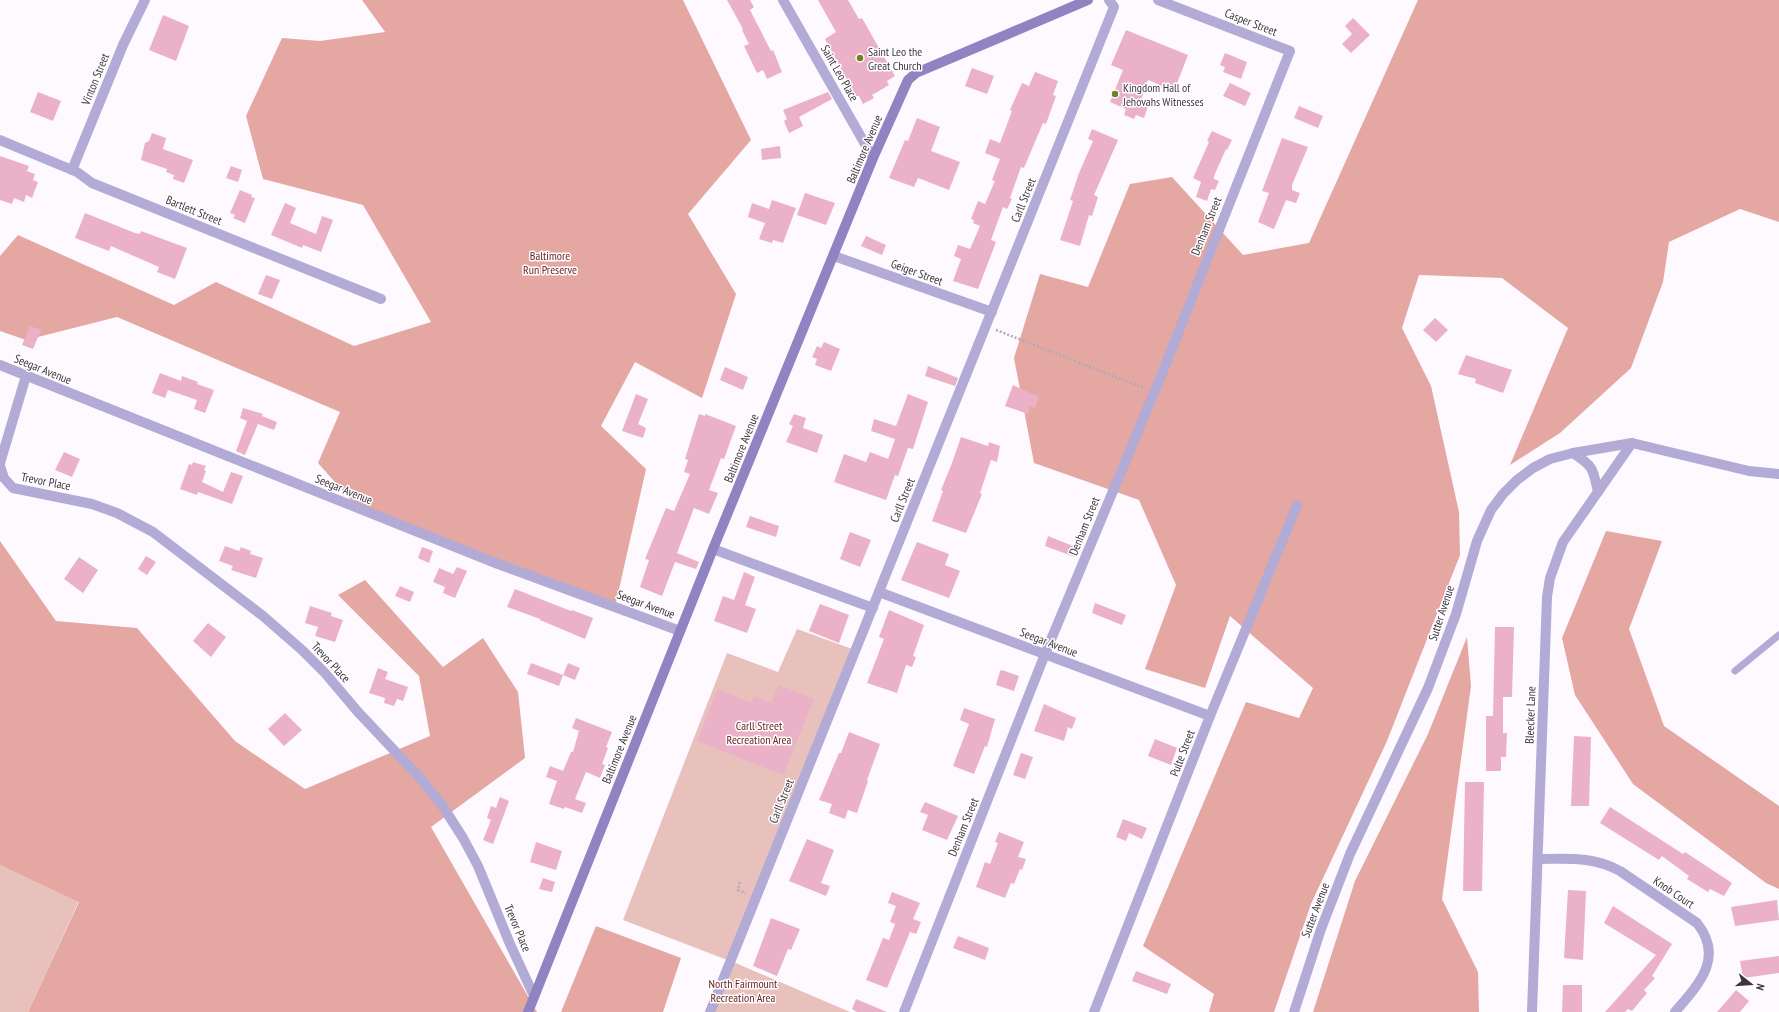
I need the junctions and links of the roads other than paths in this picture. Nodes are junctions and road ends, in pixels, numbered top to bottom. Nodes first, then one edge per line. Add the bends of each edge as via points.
1 (145, 0) edge
2 (783, 0) edge
3 (1088, 0) edge
4 (1109, 0) edge
5 (1158, 0) edge
6 (1290, 51) joint
7 (0, 140) edge
8 (873, 158) junction
9 (72, 170) junction
10 (834, 256) junction
11 (381, 299) dead end
12 (992, 312) junction
13 (0, 366) edge
14 (26, 376) junction
15 (1632, 443) junction
16 (1572, 452) junction
17 (0, 464) edge
18 (1779, 474) edge
19 (1598, 492) junction
20 (1297, 505) dead end
21 (713, 549) junction
22 (879, 592) junction
23 (872, 608) junction
24 (680, 630) junction
25 (1779, 635) edge
26 (1046, 654) junction
27 (1735, 671) dead end
28 (1210, 716) junction
29 (1539, 859) junction
30 (534, 996) junction
31 (528, 1012) edge
32 (710, 1012) edge
33 (904, 1012) edge
34 (1094, 1012) edge
35 (1294, 1012) edge
36 (1532, 1012) edge
37 (1675, 1012) edge

1 - 9 street, Vinton Street via 123,45
2 - 8 street, Saint Leo Place
3 - 8 street, Baltimore Avenue via 916,73 908,80
4 - 12 street, Carll Street via 1114,7
5 - 6 street, Casper Street
6 - 26 street, Denham Street
7 - 9 street, Bartlett Street
8 - 10 street, Baltimore Avenue
9 - 11 street, Bartlett Street via 92,182
10 - 12 street, Geiger Street
10 - 21 street, Baltimore Avenue
12 - 22 street, Carll Street
13 - 14 street, Seegar Avenue
14 - 17 street
14 - 24 street, Seegar Avenue via 498,564
15 - 16 street, Sutter Avenue
15 - 18 street, Sutter Avenue via 1749,471
15 - 19 street, Bleecker Lane
16 - 19 street via 1587,462 1594,471
16 - 35 street, Sutter Avenue via 1533,468 1508,489 1491,510 1477,541 1456,614 1428,688 1350,854 1320,928
17 - 30 street, Trevor Place via 4,478 13,488 92,504 117,513 153,532 263,616 320,668 442,805 478,866
19 - 29 street, Bleecker Lane via 1563,542 1548,591
20 - 28 street, Pulte Street
21 - 23 street
21 - 24 street, Baltimore Avenue
22 - 23 street, Carll Street
22 - 26 street, Seegar Avenue
23 - 32 street, Carll Street
24 - 30 street, Baltimore Avenue
25 - 27 lane
26 - 28 street, Seegar Avenue
26 - 33 street, Denham Street
28 - 34 street, Pulte Street
29 - 36 street, Bleecker Lane
29 - 37 street, Knob Court via 1592,860 1606,864 1697,923 1708,943 1707,968 1701,981
30 - 31 street, Baltimore Avenue

